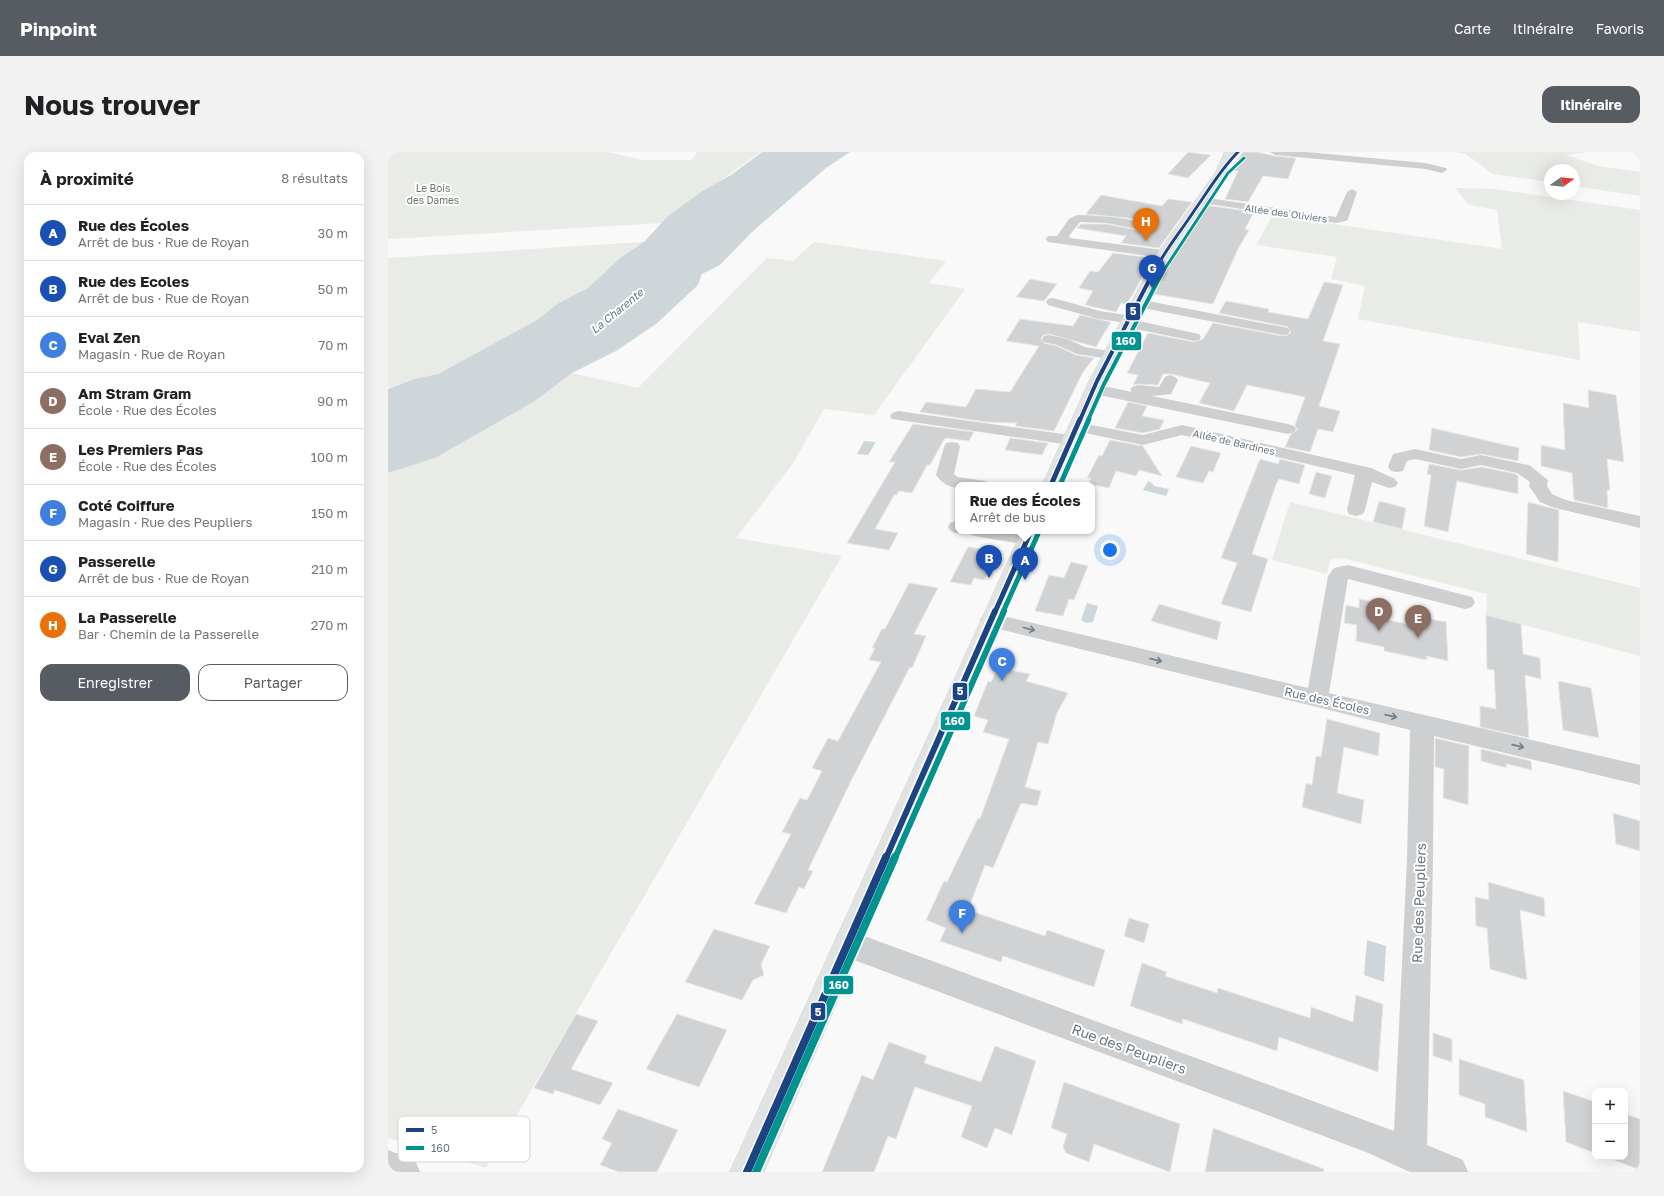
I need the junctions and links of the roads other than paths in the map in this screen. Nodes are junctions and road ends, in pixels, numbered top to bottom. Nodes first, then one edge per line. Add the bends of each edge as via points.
1 (1230, 152) edge
2 (1238, 152) edge
3 (1275, 152) edge
4 (1222, 168) junction
5 (1442, 170) dead end
6 (1352, 192) dead end
7 (1202, 200) junction
8 (1142, 226) dead end
9 (1052, 238) dead end
10 (1065, 240) junction
11 (1163, 254) junction
12 (1053, 302) dead end
13 (1137, 303) junction
14 (1127, 321) junction
15 (1283, 331) dead end
16 (1194, 337) dead end
17 (1049, 339) dead end
18 (1110, 355) junction
19 (1170, 380) dead end
20 (1095, 385) junction
21 (898, 416) dead end
22 (1288, 430) dead end
23 (1073, 434) junction
24 (952, 447) dead end
25 (1397, 467) dead end
26 (1365, 472) junction
27 (955, 482) edge
28 (1052, 482) edge
29 (1389, 483) dead end
30 (1356, 510) dead end
31 (1640, 522) edge
32 (1016, 534) edge
33 (1029, 535) edge
34 (1465, 602) dead end
35 (992, 620) junction
36 (1317, 699) junction
37 (1422, 723) junction
38 (1640, 774) edge
39 (848, 944) junction
40 (1410, 1155) junction
41 (388, 1167) edge
42 (403, 1172) edge
43 (747, 1172) edge
44 (1451, 1172) edge

1 - 4 main road
2 - 4 main road
3 - 5 street via 1425,166
4 - 7 main road
6 - 7 street, Allée des Oliviers via 1342,219 1336,220
7 - 11 main road
8 - 10 street via 1077,218 1063,236
9 - 10 street
10 - 11 street
11 - 13 main road
12 - 14 street
13 - 14 main road
13 - 15 street
14 - 16 street
14 - 18 main road
17 - 18 street via 1082,351
18 - 20 main road
19 - 20 street via 1164,391 1156,392
20 - 22 street
20 - 23 main road
21 - 23 street, Allée de Bardines
23 - 26 street, Allée de Bardines via 1143,440 1182,430
23 - 28 main road
24 - 27 street via 945,475
25 - 31 street via 1399,458 1415,454 1461,464 1481,460 1523,469 1539,480 1538,486 1546,498 1561,504
26 - 29 street, Allée de Bardines
26 - 30 street
32 - 33 street
33 - 35 main road
34 - 36 street via 1348,572 1341,573 1338,576
35 -> 36 street, Rue des Écoles
35 - 39 main road
36 -> 37 street, Rue des Écoles
37 -> 38 street, Rue des Écoles
37 - 40 street, Rue des Peupliers
39 - 40 street, Rue des Peupliers via 1372,1138
39 - 43 main road
40 - 44 street, Rue des Peupliers
41 - 42 street

